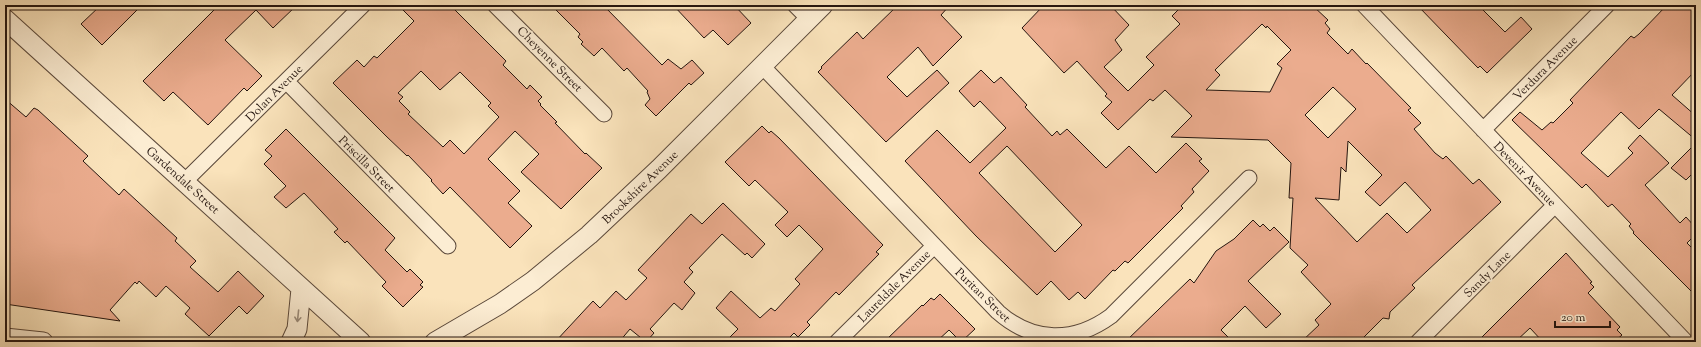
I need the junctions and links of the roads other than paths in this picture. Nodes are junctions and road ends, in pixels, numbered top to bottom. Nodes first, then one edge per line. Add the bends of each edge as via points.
1 (363, 5) edge
2 (495, 5) edge
3 (795, 5) edge
4 (823, 5) edge
5 (1364, 5) edge
6 (1607, 5) edge
7 (5, 19) edge
8 (809, 19) junction
9 (762, 66) junction
10 (286, 81) junction
11 (604, 114) dead end
12 (1483, 130) junction
13 (1249, 178) dead end
14 (184, 181) junction
15 (1555, 205) junction
16 (448, 246) dead end
17 (934, 246) junction
18 (301, 289) junction
19 (5, 338) edge
20 (42, 342) edge
21 (291, 342) edge
22 (361, 342) edge
23 (435, 342) edge
24 (838, 342) edge
25 (1418, 342) edge
26 (1686, 342) edge

1 - 10 street, Dolan Avenue
2 - 11 street, Cheyenne Street
3 - 8 street
4 - 8 street, Brookshire Avenue
5 - 12 street, Devenir Avenue
6 - 12 street, Verdura Avenue
7 - 14 street, Gardendale Street
8 - 9 street, Brookshire Avenue
9 - 17 street, Puritan Street
9 - 23 street, Brookshire Avenue via 618,209 564,257 500,304
10 - 14 street, Dolan Avenue
10 - 16 street, Priscilla Street
12 - 15 street, Devenir Avenue
13 - 17 street, Puritan Street via 1111,316 1092,329 1069,336 1040,335 1007,320
14 - 18 street, Gardendale Street
15 - 25 street, Sandy Lane
15 - 26 street, Devenir Avenue
17 - 24 street, Laureldale Avenue
18 -> 21 street via 297,329
18 - 22 street, Gardendale Street
19 - 20 street

